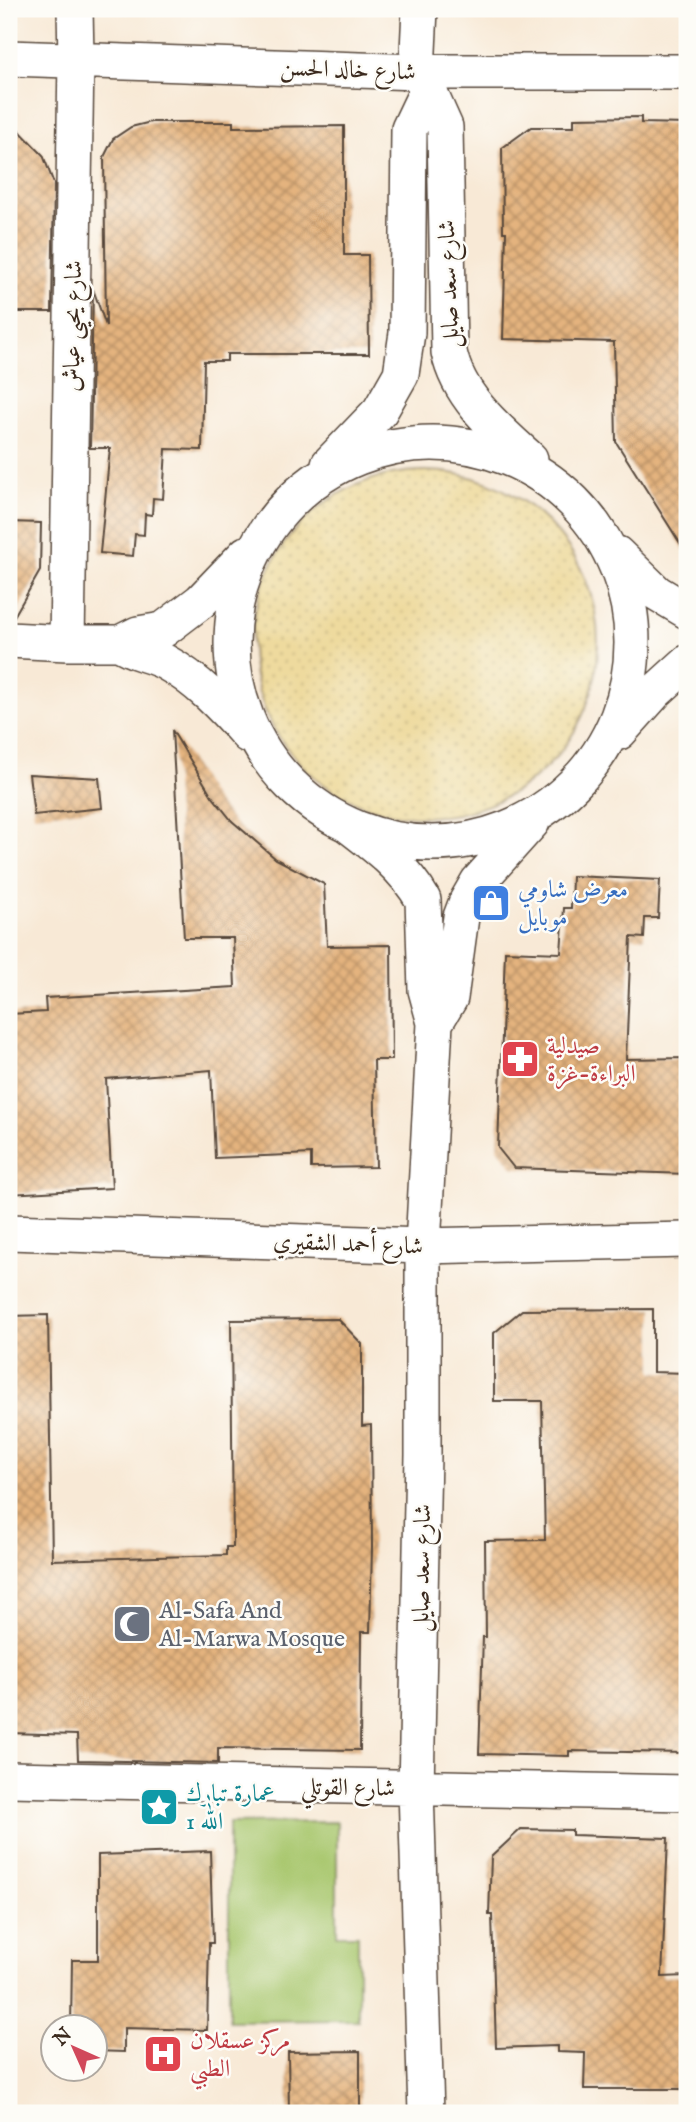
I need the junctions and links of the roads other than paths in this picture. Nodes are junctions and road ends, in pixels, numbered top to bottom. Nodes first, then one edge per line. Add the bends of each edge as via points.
1 (75, 9) edge
2 (419, 9) edge
3 (9, 58) edge
4 (76, 58) junction
5 (687, 72) edge
6 (423, 81) junction
7 (556, 484) junction
8 (310, 485) junction
9 (275, 520) junction
10 (607, 543) junction
11 (687, 611) edge
12 (9, 640) edge
13 (67, 643) junction
14 (120, 643) junction
15 (687, 663) edge
16 (598, 755) junction
17 (273, 766) junction
18 (545, 808) junction
19 (347, 824) junction
20 (435, 1023) junction
21 (9, 1232) edge
22 (687, 1240) edge
23 (423, 1246) junction
24 (9, 1779) edge
25 (416, 1789) junction
26 (687, 1793) edge
27 (426, 2113) edge

1 - 4 street, شارع يحيى عياش
2 - 6 street, شارع سعد صايل
3 - 4 street, شارع خالد الحسن
4 - 6 street, شارع خالد الحسن
4 - 13 street, شارع يحيى عياش
5 - 6 street, شارع خالد الحسن
6 - 7 street, شارع سعد صايل via 444,127 451,363 480,411
6 - 8 street, شارع سعد صايل via 409,129 407,333 401,374 380,411
7 - 8 street via 497,452 432,442 406,443 354,458
7 - 10 street
8 - 9 street
9 - 14 street via 236,567 182,617 163,630
9 - 17 street via 244,576 229,651 242,707
10 - 11 street via 657,593
10 - 16 street via 627,594 633,654 621,709
12 - 13 street
13 - 14 street
14 - 17 street via 183,672 240,726
15 - 16 street
16 - 18 street via 574,784
17 - 19 street via 296,790
18 - 19 street via 499,832 444,843 384,838
18 - 20 street, شارع سعد صايل via 478,882 467,901 450,998
19 - 20 street, شارع سعد صايل via 385,853 423,900 426,990
20 - 23 street, شارع سعد صايل
21 - 23 street, شارع أحمد الشقيري
22 - 23 street, شارع أحمد الشقيري
23 - 25 street, شارع سعد صايل
24 - 25 street, شارع القوتلي
25 - 26 street, شارع القوتلي
25 - 27 street, شارع سعد صايل

